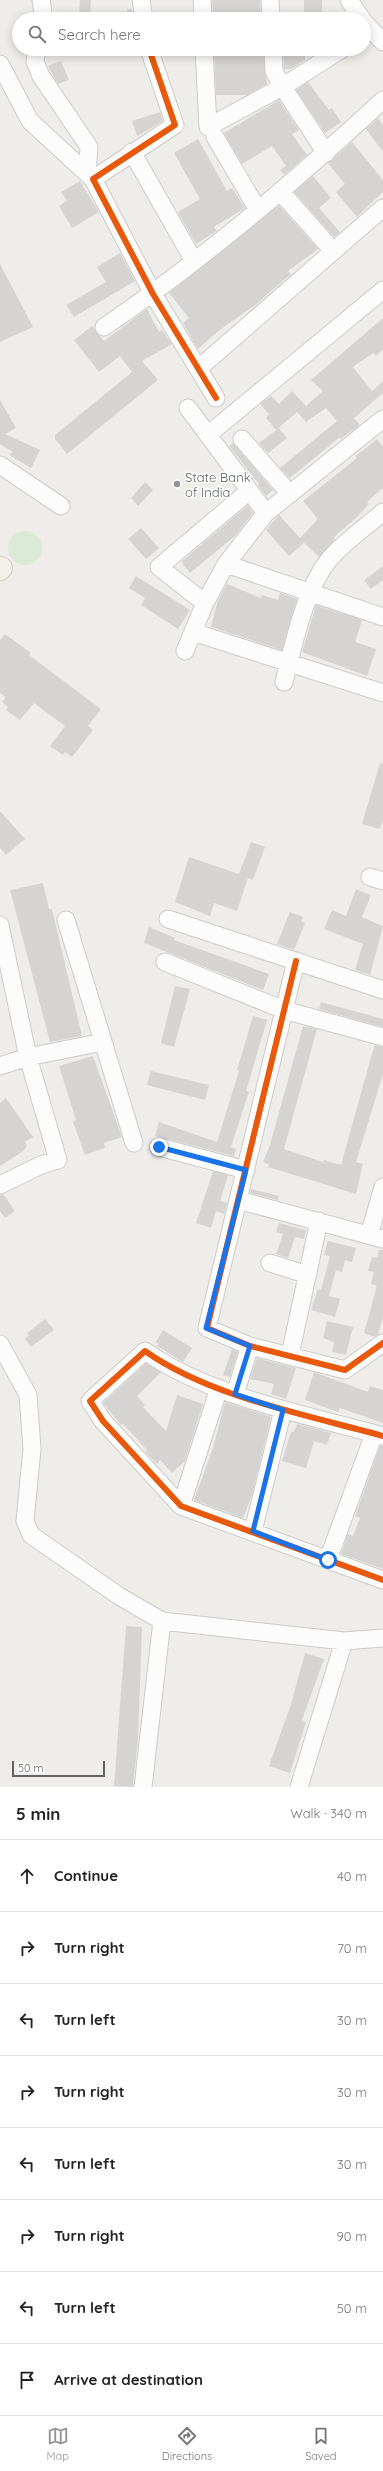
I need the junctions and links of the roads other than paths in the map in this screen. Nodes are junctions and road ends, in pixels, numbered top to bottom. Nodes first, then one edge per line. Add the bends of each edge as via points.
1 (41, 0) edge
2 (141, 0) edge
3 (202, 0) edge
4 (270, 0) edge
5 (348, 0) edge
6 (43, 12) edge
7 (143, 12) edge
8 (203, 12) edge
9 (271, 12) edge
10 (356, 12) edge
11 (35, 56) edge
12 (151, 56) edge
13 (204, 56) edge
14 (273, 56) edge
15 (332, 56) edge
16 (0, 64) edge
17 (285, 91) junction
18 (383, 100) edge
19 (215, 138) dead end
20 (132, 152) junction
21 (326, 153) junction
22 (90, 176) junction
23 (280, 191) junction
24 (383, 208) edge
25 (258, 210) junction
26 (334, 252) junction
27 (194, 261) junction
28 (383, 290) edge
29 (153, 294) junction
30 (104, 327) dead end
31 (199, 368) junction
32 (216, 398) dead end
33 (188, 408) dead end
34 (383, 419) edge
35 (209, 434) junction
36 (242, 439) dead end
37 (0, 465) edge
38 (248, 491) junction
39 (290, 494) junction
40 (61, 506) dead end
41 (383, 512) edge
42 (266, 513) junction
43 (226, 564) junction
44 (311, 594) junction
45 (205, 603) junction
46 (383, 618) edge
47 (193, 632) junction
48 (185, 651) dead end
49 (288, 663) junction
50 (284, 682) dead end
51 (383, 693) edge
52 (168, 919) dead end
53 (66, 920) dead end
54 (0, 925) edge
55 (296, 961) junction
56 (165, 962) dead end
57 (383, 990) edge
58 (284, 1010) junction
59 (383, 1037) edge
60 (103, 1042) junction
61 (28, 1057) junction
62 (0, 1066) edge
63 (134, 1143) dead end
64 (159, 1147) dead end
65 (246, 1170) junction
66 (0, 1185) edge
67 (383, 1187) edge
68 (238, 1200) junction
69 (319, 1220) junction
70 (376, 1237) edge
71 (270, 1263) dead end
72 (308, 1275) junction
73 (383, 1343) edge
74 (0, 1344) edge
75 (250, 1346) junction
76 (290, 1355) junction
77 (219, 1388) junction
78 (235, 1394) junction
79 (283, 1410) junction
80 (378, 1435) edge
81 (181, 1506) junction
82 (253, 1531) junction
83 (328, 1560) junction
84 (383, 1580) edge
85 (162, 1621) junction
86 (383, 1638) edge
87 (344, 1641) junction
88 (143, 1787) edge
89 (299, 1787) edge

1 - 6 street
2 - 7 street
3 - 8 street
4 - 9 street
5 - 10 street
11 - 22 street via 41,76 89,147
12 - 20 street via 175,125
13 - 17 street via 208,127
14 - 17 street via 274,71
15 - 17 street
16 - 22 street via 30,120
17 - 21 street
18 - 21 street
19 - 25 street
20 - 22 street
20 - 27 street
21 - 23 street
22 - 29 street
23 - 25 street
23 - 26 street
24 - 26 street
25 - 27 street
26 - 31 street
27 - 29 street
28 - 35 street
29 - 30 street
29 - 31 street
31 - 32 street
33 - 35 street
34 - 39 street
35 - 38 street
36 - 39 street
37 - 40 street
38 - 42 street
38 - 45 street via 159,568
39 - 42 street
41 - 44 street via 328,561
42 - 43 street
43 - 44 street
43 - 45 street
44 - 46 street
44 - 49 street via 298,626
45 - 47 street
47 - 48 street
47 - 49 street
49 - 50 street
49 - 51 street
52 - 55 street
53 - 60 street
54 - 61 street
55 - 57 street
55 - 58 street
56 - 58 street
58 - 59 street
58 - 65 street
60 - 61 street
60 - 63 street
61 - 62 street
61 - 66 street via 58,1160 41,1165
64 - 65 street
65 - 68 street
67 - 70 street
68 - 69 street
68 - 75 street via 206,1328
69 - 70 street
69 - 72 street
71 - 72 street
72 - 76 street
73 - 76 street via 346,1370
74 - 85 street via 28,1395 32,1449 25,1521 31,1535 119,1596
75 - 76 street
75 - 78 street
77 - 78 street
77 - 81 street
77 - 81 street via 162,1363 145,1351 90,1401 103,1421
78 - 79 street
79 - 80 street
79 - 82 street
80 - 83 street
81 - 82 street
82 - 83 street
83 - 84 street
85 - 87 street
85 - 88 street
86 - 87 street
87 - 89 street

